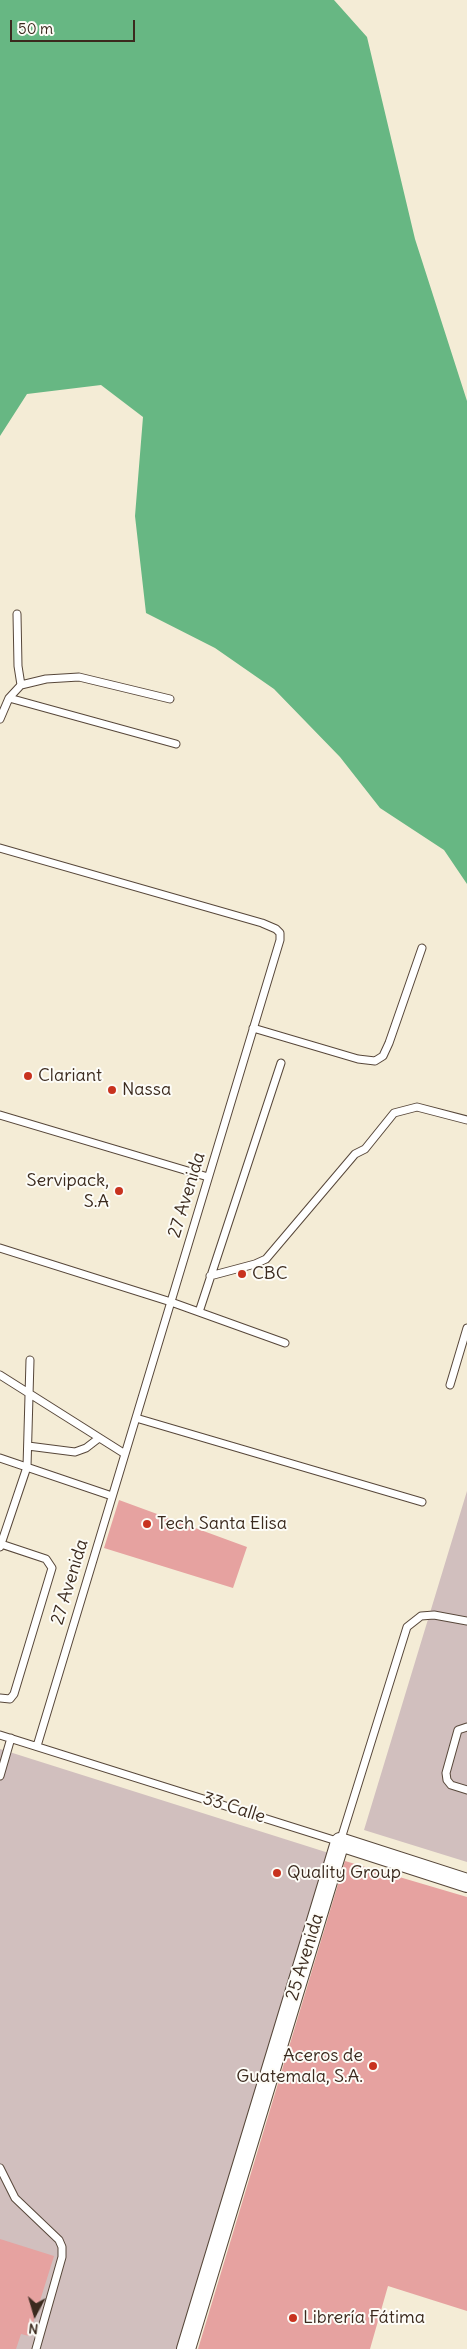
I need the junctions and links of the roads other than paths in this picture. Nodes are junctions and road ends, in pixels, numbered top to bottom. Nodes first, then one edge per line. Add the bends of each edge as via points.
1 (17, 614) dead end
2 (21, 685) junction
3 (9, 698) junction
4 (170, 699) dead end
5 (0, 719) edge
6 (176, 744) dead end
7 (0, 848) edge
8 (422, 948) dead end
9 (254, 1028) junction
10 (281, 1063) dead end
11 (0, 1115) edge
12 (467, 1120) edge
13 (208, 1177) junction
14 (0, 1248) edge
15 (210, 1276) junction
16 (171, 1302) junction
17 (199, 1312) junction
18 (467, 1328) edge
19 (284, 1343) dead end
20 (30, 1360) dead end
21 (0, 1375) edge
22 (450, 1385) dead end
23 (29, 1394) junction
24 (136, 1418) junction
25 (99, 1438) junction
26 (28, 1446) junction
27 (124, 1454) junction
28 (0, 1458) edge
29 (27, 1467) junction
30 (112, 1496) junction
31 (422, 1502) dead end
32 (2, 1532) edge
33 (1, 1546) edge
34 (467, 1621) edge
35 (0, 1698) edge
36 (467, 1727) edge
37 (0, 1735) edge
38 (11, 1738) junction
39 (37, 1746) junction
40 (0, 1776) edge
41 (467, 1790) edge
42 (340, 1842) junction
43 (467, 1883) edge
44 (0, 2168) edge
45 (36, 2349) edge
46 (186, 2349) edge

1 - 2 lane
2 - 3 lane
2 - 4 lane via 46,679 79,677
3 - 5 lane
3 - 6 lane
7 - 9 lane, 27 Avenida via 262,923 276,930 280,933 280,940
8 - 9 lane via 384,1056 375,1061 358,1059
9 - 13 lane, 27 Avenida
10 - 15 lane
11 - 13 lane
12 - 15 lane via 417,1107 394,1113 266,1259
13 - 16 lane, 27 Avenida
14 - 16 lane
15 - 17 lane
16 - 17 lane
16 - 24 lane, 27 Avenida
17 - 19 lane
18 - 22 lane
20 - 23 lane
21 - 23 lane
23 - 25 lane
23 - 26 lane
24 - 27 lane, 27 Avenida
24 - 31 lane
25 - 26 lane via 75,1452
25 - 27 lane
26 - 29 lane
27 - 30 lane, 27 Avenida
28 - 29 lane
29 - 30 lane
29 - 32 lane
30 - 39 lane, 27 Avenida
32 - 33 lane
33 - 35 lane via 46,1559 52,1568 14,1694 10,1699
34 - 42 lane, 25 Avenida via 421,1616 407,1627
36 - 41 lane via 458,1730 446,1773 451,1786
37 - 38 lane, 33 Calle
38 - 39 lane, 33 Calle
38 - 40 lane
39 - 42 lane, 33 Calle
42 - 43 street, 33 Calle
42 - 46 street, 25 Avenida
44 - 45 lane via 15,2198 59,2240 62,2247

